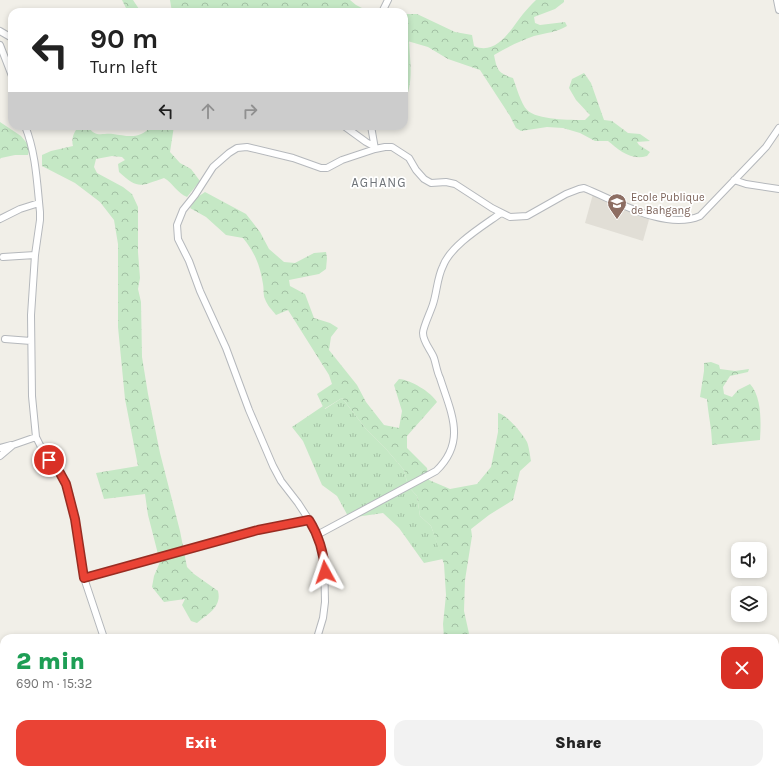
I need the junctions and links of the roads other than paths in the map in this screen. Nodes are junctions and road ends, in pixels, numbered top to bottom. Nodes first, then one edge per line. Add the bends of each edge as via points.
1 (776, 0) edge
2 (779, 10) edge
3 (0, 45) edge
4 (8, 66) edge
5 (779, 128) edge
6 (27, 130) edge
7 (350, 130) edge
8 (372, 130) edge
9 (375, 148) junction
10 (734, 180) junction
11 (779, 189) edge
12 (39, 204) junction
13 (501, 213) junction
14 (0, 220) edge
15 (35, 255) junction
16 (3, 258) dead end
17 (4, 339) dead end
18 (31, 341) junction
19 (36, 437) junction
20 (13, 445) junction
21 (0, 448) edge
22 (0, 456) edge
23 (309, 520) junction
24 (317, 534) junction
25 (84, 578) junction
26 (103, 634) edge
27 (318, 634) edge

1 - 2 street
3 - 4 street
5 - 10 street via 766,147
6 - 12 street via 34,154
7 - 9 street
8 - 9 street
9 - 13 street via 392,147 410,158 424,179 431,183 455,184
9 - 23 street via 327,168 247,147 237,148 214,167 183,210 177,225 178,239 226,348 258,433 281,481
10 - 11 street
10 - 13 street via 700,216 692,219 658,218 584,188 566,194 527,216 510,217
12 - 14 street via 20,209
12 - 15 street via 40,220
13 - 24 street via 476,230 443,264 423,331 452,414 454,437 444,464 436,471
15 - 16 street
15 - 18 street
17 - 18 street
18 - 19 street
19 - 20 street
19 - 25 street via 45,455 66,484 75,519
20 - 21 street
20 - 22 street
23 - 24 street
23 - 25 street via 258,530
24 - 27 street via 324,556 325,602
25 - 26 street

